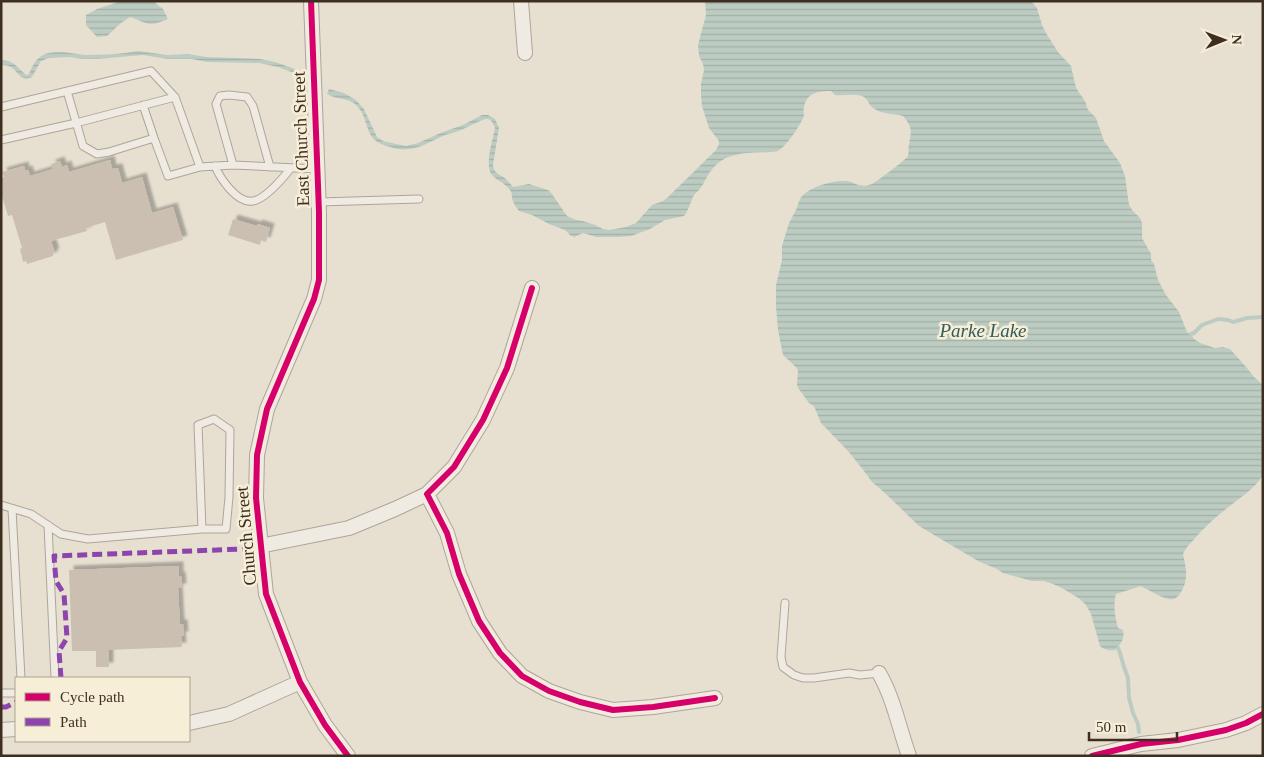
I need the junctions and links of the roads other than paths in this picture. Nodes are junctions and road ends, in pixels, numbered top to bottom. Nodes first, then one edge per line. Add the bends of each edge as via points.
1 (311, 1) edge
2 (521, 1) edge
3 (525, 53) dead end
4 (67, 91) junction
5 (175, 97) junction
6 (143, 105) junction
7 (1, 107) edge
8 (76, 123) junction
9 (154, 138) junction
10 (1, 140) edge
11 (215, 166) junction
12 (233, 166) junction
13 (200, 167) junction
14 (270, 167) junction
15 (291, 168) junction
16 (318, 169) junction
17 (419, 200) dead end
18 (319, 202) junction
19 (319, 275) joint
20 (532, 288) dead end
21 (427, 494) junction
22 (1, 505) edge
23 (12, 509) junction
24 (48, 525) junction
25 (202, 529) junction
26 (260, 546) junction
27 (784, 603) dead end
28 (879, 673) joint
29 (21, 677) edge
30 (55, 677) edge
31 (300, 682) junction
32 (15, 693) edge
33 (1, 694) edge
34 (715, 698) dead end
35 (1263, 714) edge
36 (190, 724) edge
37 (1, 730) edge
38 (15, 730) edge
39 (348, 756) edge
40 (909, 756) edge
41 (1092, 756) edge

1 - 16 street, East Church Street
2 - 3 street
4 - 5 lane via 151,71
4 - 7 lane
4 - 8 lane
5 - 6 lane
5 - 13 lane
6 - 8 lane
6 - 9 lane
8 - 9 lane via 83,146 98,154
8 - 10 lane
9 - 13 lane via 168,176
11 - 12 lane
11 - 13 lane
11 - 15 lane via 220,178 237,196 253,201 274,188
12 - 14 lane
12 - 14 lane via 216,104 220,96 247,97 253,106
14 - 15 lane
15 - 16 lane
16 - 18 street, East Church Street
17 - 18 lane
18 - 19 street, East Church Street
19 - 26 street, Church Street via 314,299 267,409 257,455
20 - 21 street via 507,368 483,420 454,467
21 - 26 street via 349,528
21 - 34 street via 447,533 479,621 500,653 522,676 549,691 613,710
22 - 23 lane
23 - 24 lane via 31,514
23 - 29 lane
24 - 25 lane via 61,534 88,539
24 - 30 lane
25 - 25 lane via 226,530 230,430 214,419 198,425
26 - 31 street, Church Street via 266,594
27 - 28 lane via 781,657 784,667 794,675 814,678
28 - 40 street via 894,704
31 - 36 street via 229,714
31 - 39 street, Church Street
32 - 33 lane
35 - 41 street via 1226,730
37 - 38 street

